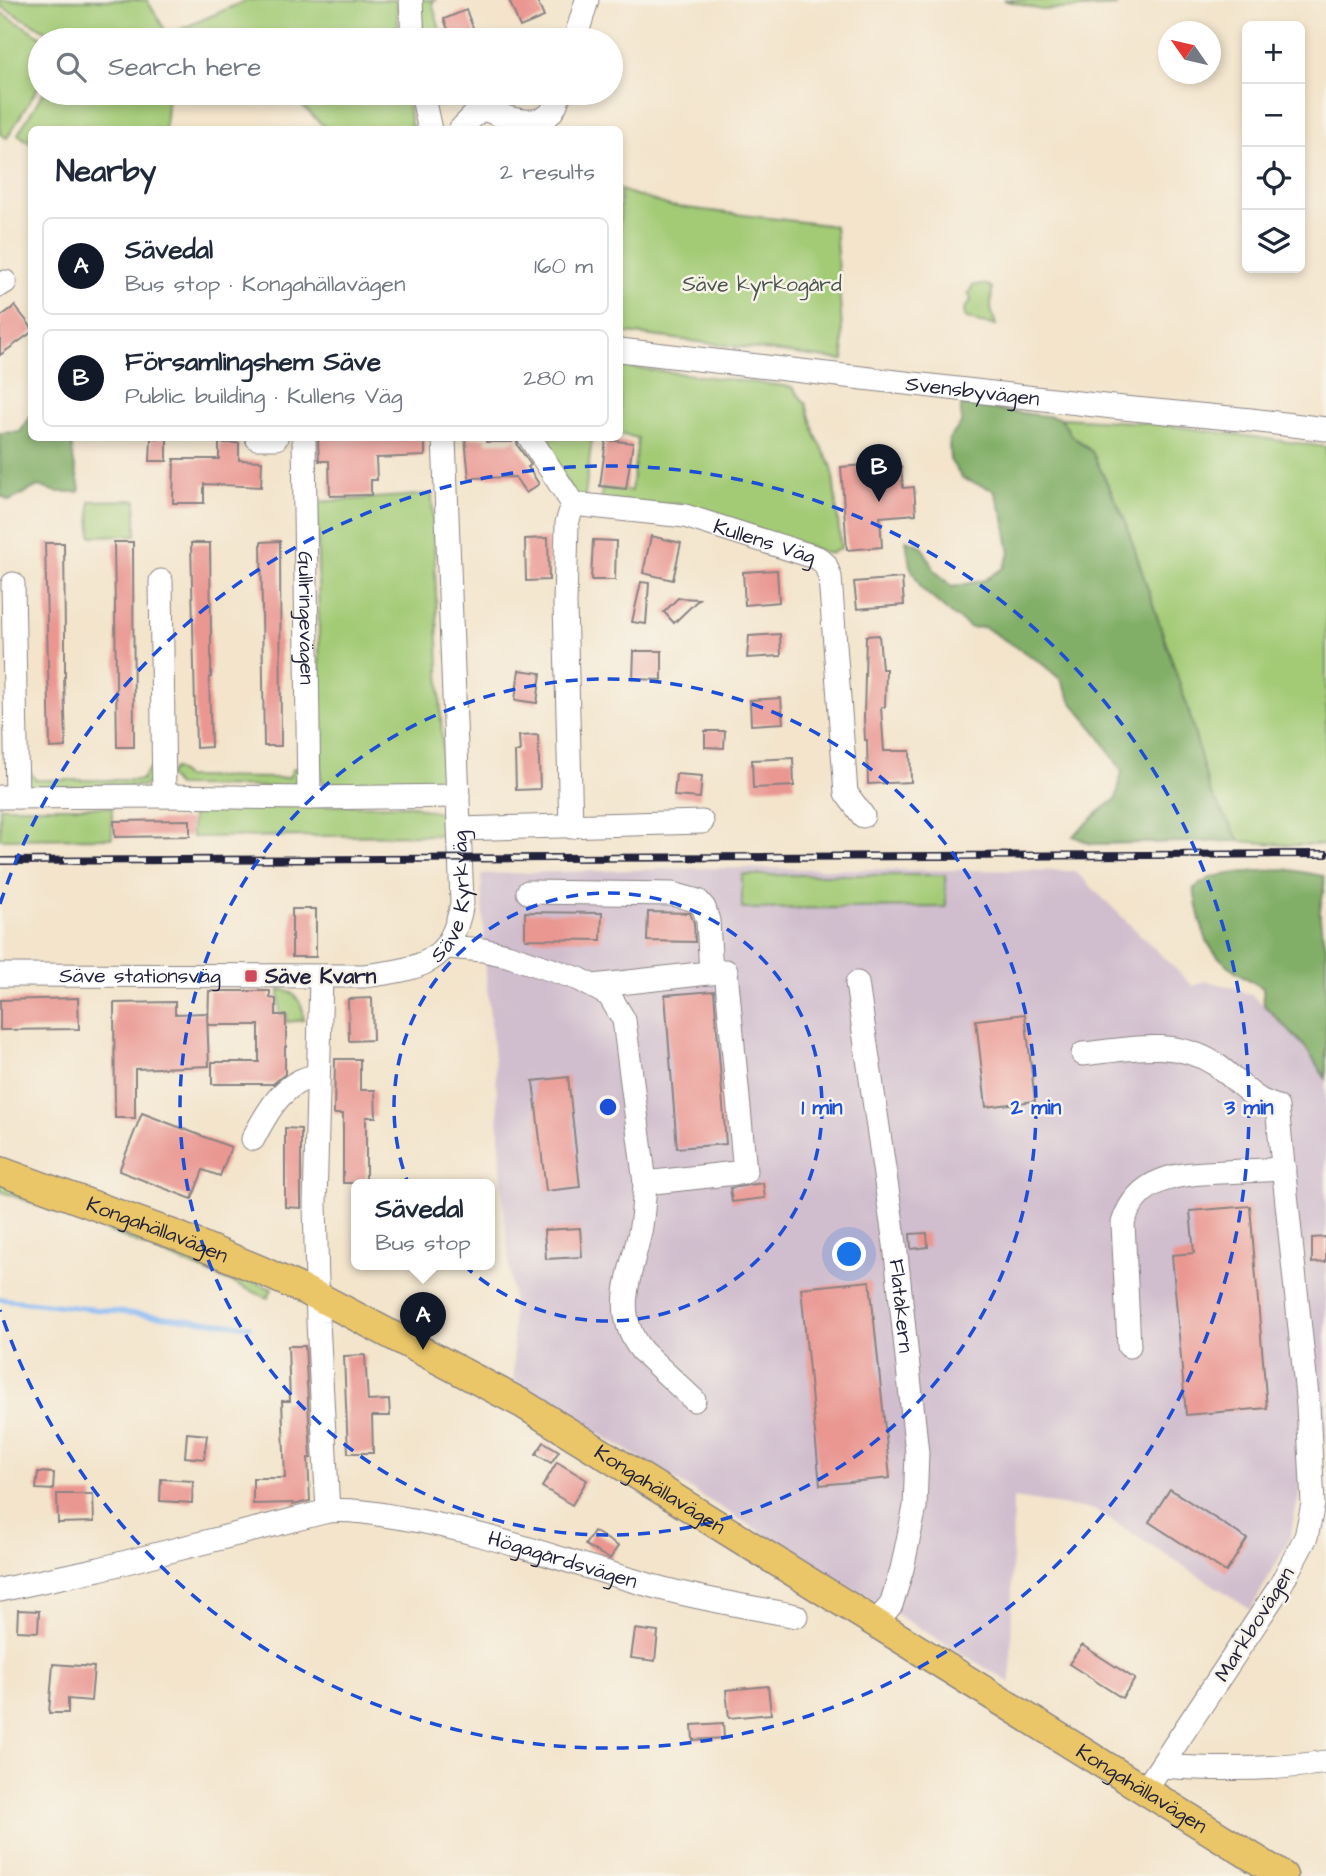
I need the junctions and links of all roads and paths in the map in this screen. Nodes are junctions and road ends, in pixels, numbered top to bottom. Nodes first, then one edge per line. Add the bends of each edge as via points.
1 (411, 0) edge
2 (587, 0) edge
3 (412, 28) edge
4 (579, 28) edge
5 (425, 105) edge
6 (482, 105) edge
7 (492, 105) edge
8 (555, 105) edge
9 (429, 126) edge
10 (463, 126) edge
11 (623, 350) edge
12 (1326, 429) edge
13 (304, 441) edge
14 (444, 441) edge
15 (532, 441) edge
16 (573, 504) junction
17 (162, 581) dead end
18 (13, 584) dead end
19 (164, 796) junction
20 (458, 796) junction
21 (9, 797) edge
22 (309, 798) junction
23 (863, 816) dead end
24 (702, 822) dead end
25 (571, 827) junction
26 (460, 829) junction
27 (528, 892) dead end
28 (447, 947) junction
29 (711, 973) junction
30 (0, 975) edge
31 (321, 976) junction
32 (857, 983) dead end
33 (593, 986) junction
34 (1083, 1054) dead end
35 (317, 1076) junction
36 (253, 1139) dead end
37 (1284, 1169) junction
38 (0, 1171) edge
39 (645, 1183) junction
40 (318, 1297) junction
41 (1129, 1346) dead end
42 (694, 1399) dead end
43 (328, 1511) junction
44 (0, 1590) edge
45 (796, 1616) dead end
46 (876, 1622) junction
47 (1326, 1762) edge
48 (1162, 1766) junction
49 (1145, 1790) junction
50 (1283, 1876) edge

1 - 3 street
2 - 4 street
5 - 9 street
6 - 10 street
7 - 8 street via 519,121 548,116
11 - 12 street, Svensbyvägen
13 - 22 street, Gullringevägen
14 - 20 street, Säve Kyrkväg
15 - 16 street
16 - 23 street, Kullens Väg via 685,516 825,564 830,577 846,793
16 - 25 street via 567,523 565,604
17 - 19 street
18 - 21 street
19 - 21 street
19 - 22 street
20 - 22 street
20 - 26 street, Säve Kyrkväg
24 - 25 street
25 - 26 street
26 - 28 street, Säve Kyrkväg via 462,904
27 - 29 street via 673,894 698,901 708,920
28 - 31 street, Säve Kyrkväg via 408,969
28 - 33 street via 508,955
29 - 33 street
29 - 39 street via 726,971 745,1172
30 - 31 street, Säve stationsväg
31 - 35 street
32 - 46 street, Flatåkern via 895,1244 916,1453 915,1507 902,1569 891,1605
33 - 39 street via 609,995 624,1020
34 - 37 street, Markbovägen via 1171,1047 1216,1065 1258,1099 1277,1107
35 - 36 street via 305,1077 283,1093
35 - 40 street
37 - 41 street via 1180,1174 1142,1192 1128,1209 1124,1223
37 - 48 street, Markbovägen via 1313,1504 1306,1537 1279,1588
38 - 40 main road, Kongahällavägen via 203,1246
39 - 42 street via 626,1317 642,1351
40 - 43 street
40 - 46 main road, Kongahällavägen via 523,1404
43 - 44 street, Högagårdsvägen
43 - 45 street, Högagårdsvägen via 362,1511 443,1525 660,1588
46 - 49 main road, Kongahällavägen
47 - 48 street via 1199,1769
48 - 49 street, Markbovägen
49 - 50 main road, Kongahällavägen

